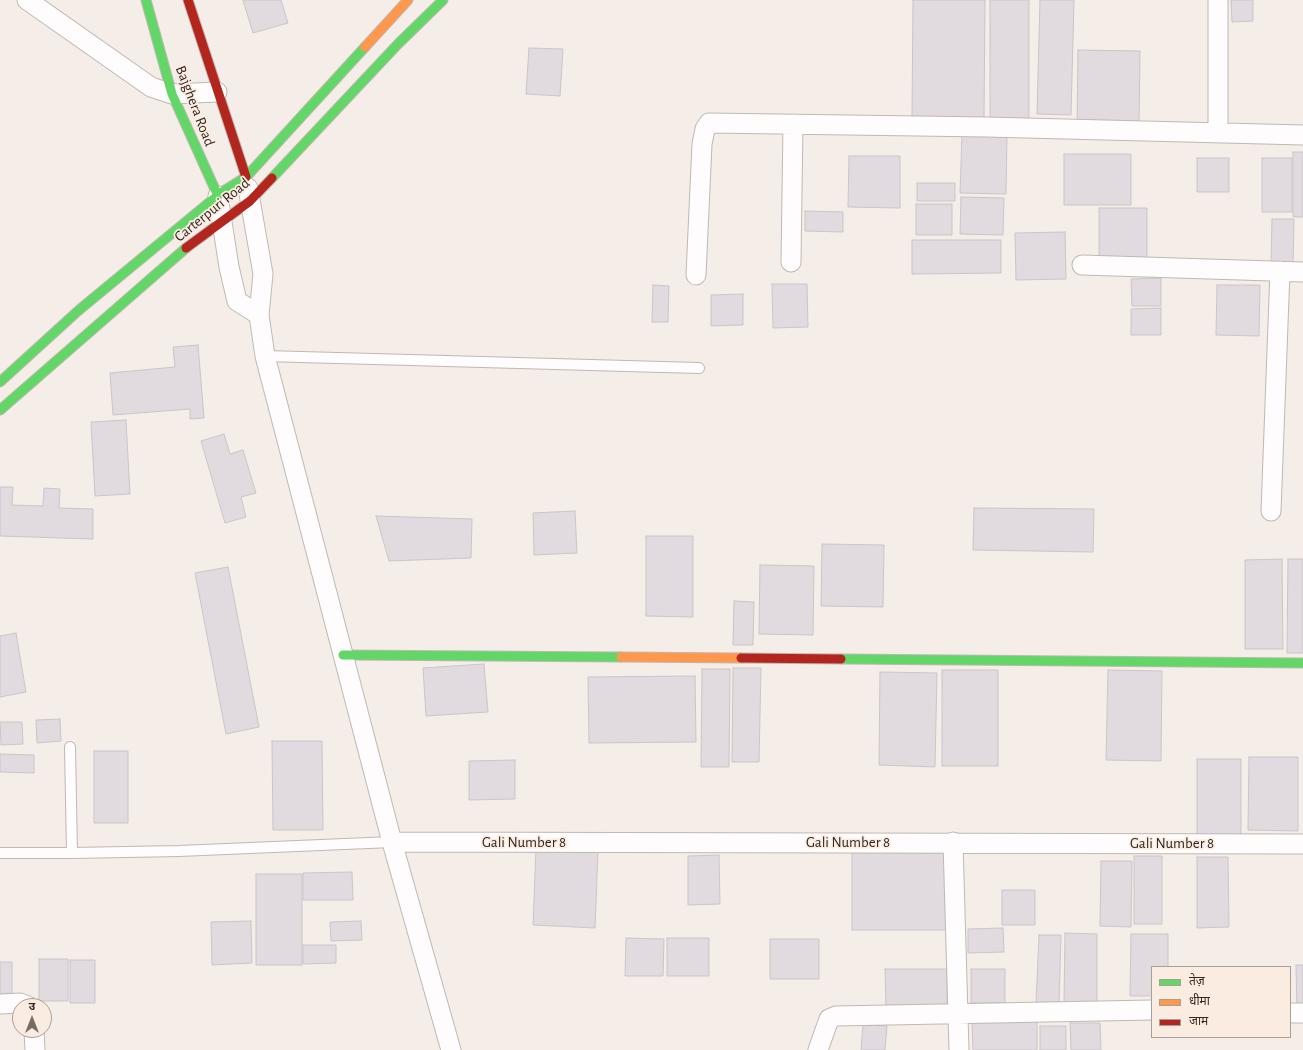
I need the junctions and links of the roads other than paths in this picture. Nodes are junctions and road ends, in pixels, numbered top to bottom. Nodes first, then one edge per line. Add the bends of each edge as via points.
1 (27, 0) edge
2 (146, 0) edge
3 (188, 0) edge
4 (408, 0) edge
5 (444, 0) edge
6 (1218, 0) edge
7 (217, 92) junction
8 (172, 94) junction
9 (792, 124) junction
10 (1218, 133) junction
11 (1303, 135) edge
12 (246, 176) junction
13 (218, 196) junction
14 (250, 201) junction
15 (222, 222) junction
16 (791, 262) dead end
17 (1082, 265) dead end
18 (1280, 271) junction
19 (1303, 272) edge
20 (696, 275) dead end
21 (259, 315) junction
22 (265, 356) junction
23 (700, 368) dead end
24 (0, 382) edge
25 (0, 410) edge
26 (1271, 511) dead end
27 (343, 655) junction
28 (1303, 663) edge
29 (70, 747) dead end
30 (392, 842) junction
31 (953, 842) junction
32 (1303, 844) edge
33 (0, 853) edge
34 (72, 853) junction
35 (12, 1003) edge
36 (0, 1004) edge
37 (1151, 1010) edge
38 (958, 1012) junction
39 (1291, 1013) edge
40 (1303, 1014) edge
41 (34, 1038) edge
42 (35, 1050) edge
43 (451, 1050) edge
44 (818, 1050) edge
45 (959, 1050) edge

1 - 8 street via 151,87
2 - 8 main road, Bajghera Road
3 - 7 main road, Bajghera Road
4 - 12 main road, Carterpuri Road
5 - 14 main road, Carterpuri Road via 398,44
6 - 10 street
7 - 8 street
7 - 12 main road, Bajghera Road
8 - 13 main road, Bajghera Road
9 - 10 street
9 - 16 street
9 - 20 street via 716,122 709,123 705,129 699,176
10 - 11 street
12 - 13 main road, Carterpuri Road
12 - 14 street
13 - 15 street
13 - 24 main road, Carterpuri Road via 79,310
14 - 15 main road, Carterpuri Road
14 - 21 street via 263,274
15 - 21 street via 237,301
15 - 25 main road, Carterpuri Road via 189,246
17 - 18 street
18 - 19 street
18 - 26 street
21 - 22 street
22 - 23 lane
22 - 27 street
27 - 28 main road
27 - 30 street
29 - 34 lane
30 - 31 street, Gali Number 8
30 - 34 lane
30 - 43 street
31 - 32 street, Gali Number 8
31 - 38 street
33 - 34 lane
35 - 36 street
37 - 38 street
38 - 44 street via 836,1016 829,1020
38 - 45 street
39 - 40 street
41 - 42 street

